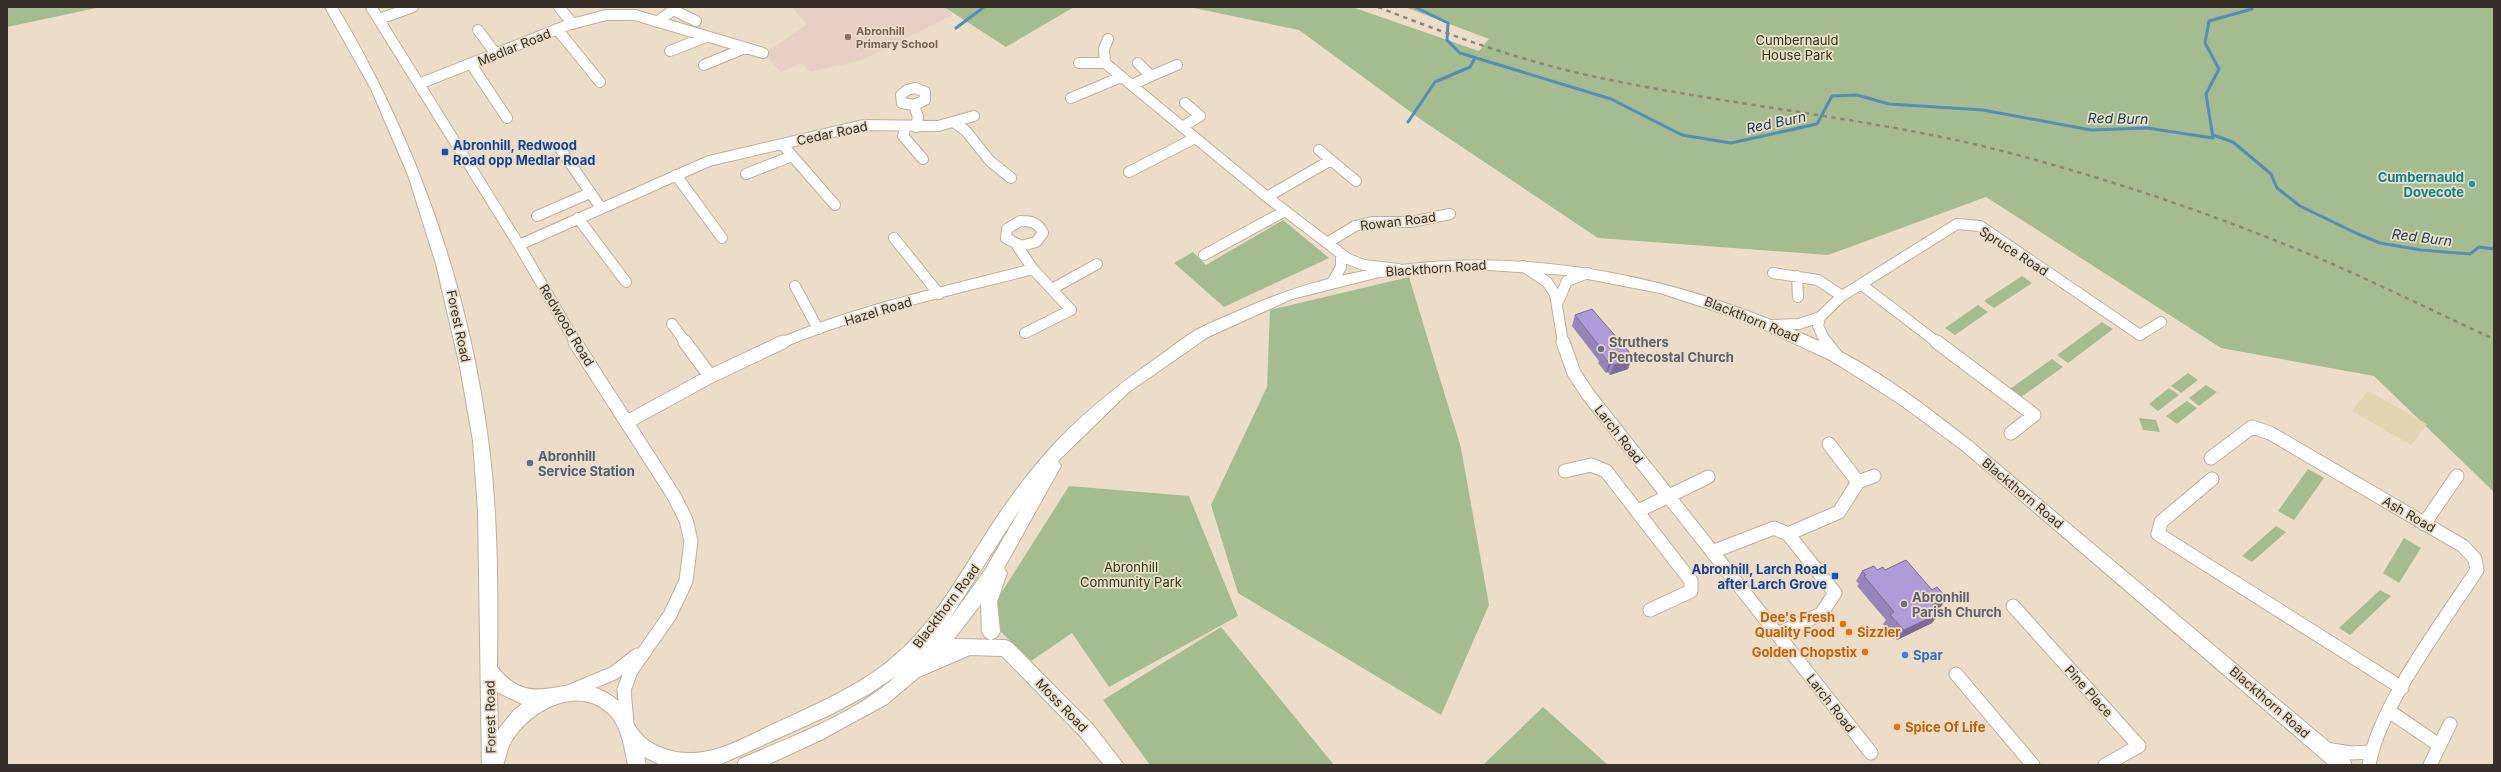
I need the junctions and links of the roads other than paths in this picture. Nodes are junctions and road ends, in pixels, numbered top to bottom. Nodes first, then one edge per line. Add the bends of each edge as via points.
1 (331, 7) edge
2 (371, 7) edge
3 (413, 7) edge
4 (558, 7) edge
5 (635, 7) edge
6 (675, 9) edge
7 (626, 14) junction
8 (379, 19) junction
9 (696, 21) dead end
10 (657, 22) junction
11 (573, 24) junction
12 (557, 29) junction
13 (478, 30) dead end
14 (706, 37) junction
15 (1108, 39) dead end
16 (745, 48) junction
17 (670, 51) dead end
18 (763, 53) dead end
19 (496, 54) junction
20 (1080, 63) dead end
21 (1105, 63) junction
22 (1138, 63) dead end
23 (472, 64) junction
24 (704, 65) dead end
25 (1177, 65) dead end
26 (1151, 76) junction
27 (1121, 77) junction
28 (600, 82) dead end
29 (419, 84) junction
30 (1132, 85) junction
31 (1071, 98) dead end
32 (1185, 103) dead end
33 (914, 105) dead end
34 (974, 116) dead end
35 (507, 118) dead end
36 (954, 123) junction
37 (911, 126) junction
38 (1182, 127) junction
39 (1195, 138) junction
40 (782, 144) junction
41 (561, 150) dead end
42 (1319, 150) dead end
43 (792, 156) junction
44 (923, 159) dead end
45 (1331, 160) junction
46 (1129, 172) dead end
47 (746, 174) dead end
48 (676, 176) junction
49 (1011, 178) dead end
50 (1356, 181) dead end
51 (590, 192) junction
52 (1267, 197) junction
53 (835, 205) dead end
54 (601, 208) junction
55 (1285, 211) junction
56 (1450, 214) dead end
57 (537, 216) dead end
58 (578, 218) junction
59 (722, 238) dead end
60 (894, 238) dead end
61 (1327, 243) junction
62 (519, 245) junction
63 (1018, 246) dead end
64 (1204, 254) dead end
65 (1340, 254) junction
66 (1097, 264) dead end
67 (1523, 266) junction
68 (1033, 269) junction
69 (1398, 269) junction
70 (1588, 273) junction
71 (1773, 273) dead end
72 (1797, 276) junction
73 (1333, 281) junction
74 (626, 282) dead end
75 (1862, 285) junction
76 (795, 286) dead end
77 (1052, 289) junction
78 (938, 294) junction
79 (1842, 296) junction
80 (1798, 297) dead end
81 (1558, 302) junction
82 (1820, 317) junction
83 (2161, 322) dead end
84 (672, 324) dead end
85 (1770, 325) junction
86 (818, 329) junction
87 (1025, 333) dead end
88 (1837, 357) junction
89 (710, 376) junction
90 (627, 422) junction
91 (2011, 433) dead end
92 (1067, 443) junction
93 (1829, 444) dead end
94 (2211, 458) dead end
95 (1565, 471) dead end
96 (1874, 476) dead end
97 (2457, 476) dead end
98 (1708, 477) dead end
99 (2212, 479) dead end
100 (1858, 482) junction
101 (1668, 496) junction
102 (1638, 511) junction
103 (2424, 524) junction
104 (1016, 533) junction
105 (1788, 534) junction
106 (1712, 552) junction
107 (975, 568) junction
108 (977, 594) junction
109 (2013, 606) dead end
110 (1650, 610) dead end
111 (991, 632) junction
112 (1777, 634) junction
113 (938, 646) junction
114 (966, 648) junction
115 (1006, 648) junction
116 (643, 651) junction
117 (912, 652) junction
118 (489, 670) junction
119 (1956, 674) dead end
120 (902, 682) junction
121 (2402, 688) junction
122 (570, 692) junction
123 (552, 698) junction
124 (2389, 711) junction
125 (2450, 724) dead end
126 (629, 730) junction
127 (2439, 745) junction
128 (2325, 749) junction
129 (1871, 753) dead end
130 (2369, 759) edge
131 (491, 765) edge
132 (494, 765) edge
133 (637, 765) edge
134 (746, 765) edge
135 (1115, 765) edge
136 (2033, 765) edge
137 (2105, 765) edge
138 (2343, 765) edge
139 (2430, 765) edge

1 - 118 street, Forest Road via 355,45 392,119 428,209 456,307 482,450 490,605
2 - 8 street, Redwood Road
3 - 8 street
4 - 11 street
5 - 7 street
6 - 9 street
6 - 10 street
7 - 10 street, Medlar Road
7 - 11 street, Medlar Road via 606,15
8 - 29 street, Redwood Road
10 - 14 street, Medlar Road
11 - 12 street, Medlar Road
12 - 19 street, Medlar Road
12 - 28 street, Medlar Road
13 - 19 street
14 - 16 street, Medlar Road
14 - 17 street
15 - 21 street via 1104,48
16 - 18 street, Medlar Road
16 - 24 street
19 - 23 street, Medlar Road
20 - 21 street
21 - 27 street
22 - 26 street
23 - 29 street, Medlar Road
23 - 35 street, Medlar Road
25 - 26 street
26 - 30 street
27 - 30 street
27 - 31 street
29 - 62 street, Redwood Road
30 - 38 street
32 - 38 street via 1200,116
33 - 37 street via 918,117
34 - 36 street, Cedar Road
36 - 37 street, Cedar Road
36 - 49 street via 966,131 990,161
37 - 40 street, Cedar Road via 862,125
37 - 44 street via 903,136
38 - 39 street
39 - 46 street
39 - 52 street
40 - 43 street, Cedar Road
40 - 48 street, Cedar Road via 709,161
41 - 51 street
42 - 45 street
43 - 47 street
43 - 53 street, Cedar Road
45 - 50 street
45 - 52 street
48 - 54 street, Cedar Road
48 - 59 street
51 - 54 street
51 - 57 street
52 - 55 street
54 - 58 street, Cedar Road
55 - 61 street
55 - 64 street
56 - 61 street, Rowan Road via 1411,222 1372,222 1355,226
58 - 62 street, Cedar Road
58 - 74 street
60 - 78 street
61 - 65 street
62 - 90 street, Redwood Road via 569,331
63 - 68 street
65 - 69 street via 1364,265
65 - 73 street via 1341,267
66 - 77 street
67 - 69 street, Blackthorn Road via 1497,264
67 - 70 street, Blackthorn Road
67 - 81 street, Larch Road via 1547,282
68 - 77 street
68 - 78 street, Hazel Road
69 - 73 street, Blackthorn Road via 1358,274
70 - 81 street, Larch Road via 1567,281
70 - 85 street, Blackthorn Road via 1618,277 1687,293
71 - 72 street
72 - 79 street via 1818,280
72 - 80 street
73 - 92 street, Blackthorn Road via 1293,293 1229,319 1183,346 1126,386
75 - 79 street, Spruce Road
75 - 83 street, Spruce Road via 1957,224 1980,226 2140,335
75 - 91 street via 2034,415
76 - 86 street
77 - 87 street via 1071,310
78 - 86 street, Hazel Road
79 - 82 street, Spruce Road
81 - 101 street, Larch Road via 1560,335 1574,373
82 - 85 street, Spruce Road via 1800,324
82 - 88 street via 1820,332
84 - 89 street
85 - 88 street, Blackthorn Road
86 - 89 street, Hazel Road
88 - 128 street, Blackthorn Road via 1917,408 1967,446
89 - 90 street, Hazel Road
90 - 116 street, Redwood Road via 674,496 686,520 691,541 686,581 680,596 670,615
92 - 104 street, Blackthorn Road via 1028,507
92 - 107 street, Blackthorn Road via 1045,463 1019,497
93 - 100 street
94 - 103 street, Ash Road via 2252,426 2270,433
95 - 102 street via 1596,464 1606,470
96 - 100 street
97 - 103 street
98 - 101 street
99 - 121 street via 2161,522 2158,534
100 - 105 street via 1839,512
101 - 102 street
101 - 106 street, Larch Road
102 - 110 street via 1691,581 1691,591
103 - 121 street, Ash Road via 2463,546 2475,559 2477,570
104 - 108 street, Blackthorn Road
104 - 111 street via 989,602
105 - 106 street via 1774,528
105 - 112 street via 1835,593 1821,614
106 - 112 street, Larch Road
107 - 108 street, Moss Road
107 - 117 street, Blackthorn Road
108 - 111 street, Moss Road via 982,617
108 - 113 street, Blackthorn Road
109 - 137 street, Pine Place via 2139,746
111 - 115 street, Moss Road
112 - 129 street, Larch Road
113 - 114 street
113 - 117 street
113 - 120 street, Blackthorn Road
114 - 115 street
114 - 120 street via 937,661
115 - 135 street, Moss Road via 1087,731
116 - 122 street, Redwood Road via 614,673
116 - 126 street, Redwood Road via 631,671 624,690
117 - 126 street, Blackthorn Road via 876,680 826,708 721,755 694,762 670,759 644,748
118 - 123 street, Forest Road via 504,689 510,692 529,698
118 - 131 street, Forest Road via 487,702
119 - 136 street
120 - 134 street, Blackthorn Road via 882,698 828,729
121 - 124 street, Ash Road
122 - 123 street
122 - 126 street via 589,693 606,699 619,710
123 - 132 street via 519,719 503,740
124 - 127 street
124 - 130 street, Ash Road
125 - 127 street
126 - 133 street
127 - 139 street
128 - 130 street, Ash Road
128 - 138 street, Blackthorn Road

